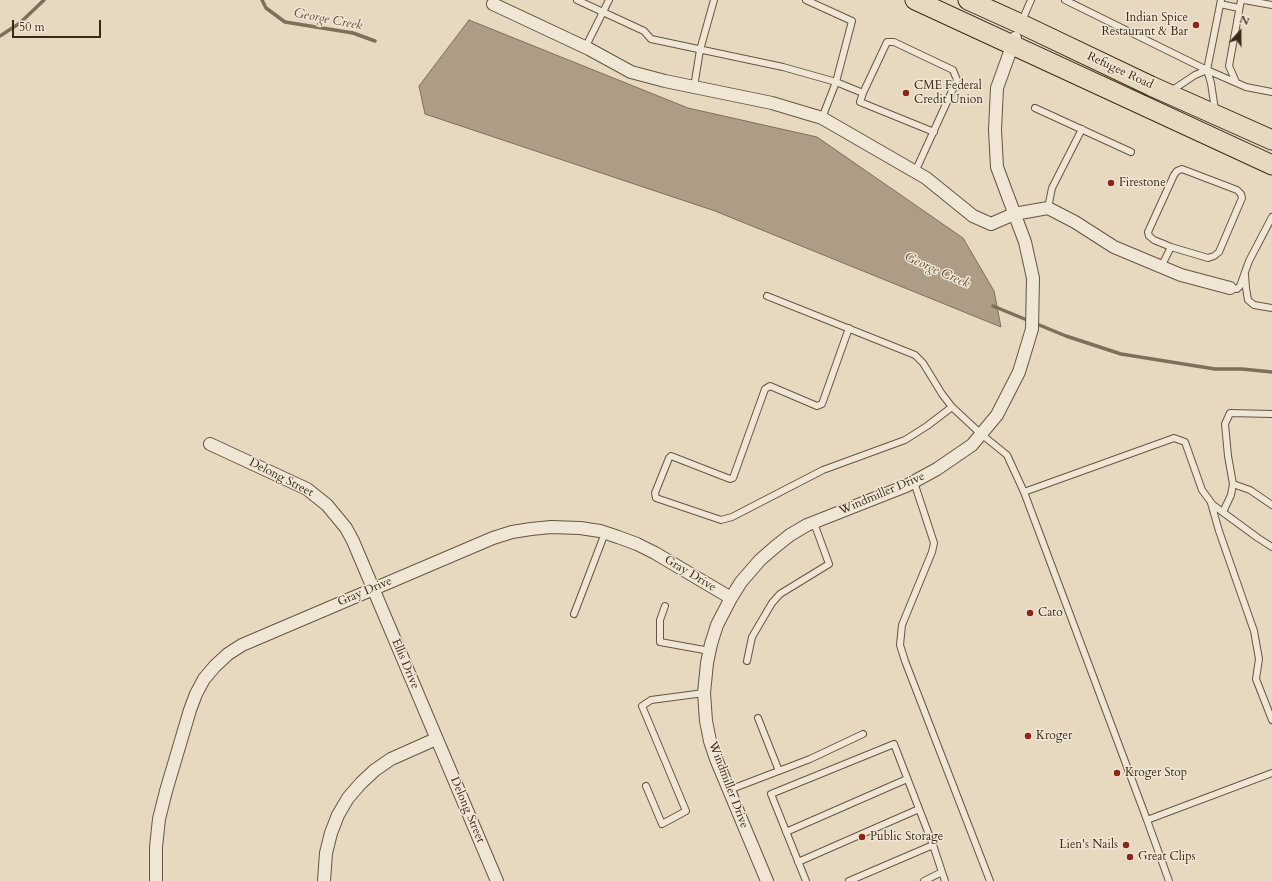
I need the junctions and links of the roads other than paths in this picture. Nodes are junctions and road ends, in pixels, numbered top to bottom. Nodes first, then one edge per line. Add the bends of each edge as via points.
1 (578, 0) edge
2 (609, 0) edge
3 (714, 0) edge
4 (806, 0) edge
5 (915, 0) edge
6 (968, 0) edge
7 (1031, 0) edge
8 (1065, 0) edge
9 (1241, 0) edge
10 (1244, 0) edge
11 (1220, 2) edge
12 (497, 3) edge
13 (1272, 5) edge
14 (1239, 8) junction
15 (603, 12) junction
16 (1016, 36) junction
17 (585, 48) junction
18 (700, 50) junction
19 (1208, 70) junction
20 (836, 82) junction
21 (1236, 82) junction
22 (694, 87) junction
23 (1272, 92) edge
24 (863, 93) junction
25 (1168, 94) junction
26 (1035, 108) dead end
27 (1215, 115) junction
28 (822, 118) junction
29 (1082, 129) junction
30 (1196, 130) junction
31 (934, 132) junction
32 (1272, 140) edge
33 (1272, 150) edge
34 (1132, 152) dead end
35 (1272, 165) edge
36 (915, 172) junction
37 (1048, 208) junction
38 (1014, 214) junction
39 (1272, 217) edge
40 (1270, 224) edge
41 (1170, 247) junction
42 (1161, 267) junction
43 (1245, 271) junction
44 (1230, 288) joint
45 (767, 296) dead end
46 (1272, 308) edge
47 (849, 328) junction
48 (952, 407) junction
49 (1272, 414) edge
50 (981, 434) junction
51 (210, 444) dead end
52 (914, 482) junction
53 (1233, 484) junction
54 (1024, 492) junction
55 (1211, 502) junction
56 (1272, 505) edge
57 (1223, 512) junction
58 (814, 523) junction
59 (605, 533) junction
60 (1272, 547) edge
61 (373, 589) junction
62 (731, 598) junction
63 (665, 606) dead end
64 (574, 614) dead end
65 (710, 650) junction
66 (747, 661) dead end
67 (704, 693) junction
68 (758, 718) dead end
69 (1272, 720) edge
70 (863, 734) dead end
71 (436, 739) junction
72 (779, 771) junction
73 (1272, 773) edge
74 (907, 779) junction
75 (646, 786) dead end
76 (729, 790) junction
77 (919, 808) junction
78 (1147, 820) junction
79 (786, 832) junction
80 (933, 845) junction
81 (798, 862) junction
82 (942, 872) junction
83 (156, 881) edge
84 (324, 881) edge
85 (497, 881) edge
86 (766, 881) edge
87 (806, 881) edge
88 (849, 881) edge
89 (924, 881) edge
90 (945, 881) edge
91 (990, 881) edge
92 (1169, 881) edge

1 - 15 lane
2 - 15 lane
3 - 18 lane
4 - 20 lane via 852,21
5 - 16 main road, Refugee Road
6 - 16 main road, Refugee Road
7 - 16 lane
8 - 19 lane
9 - 14 lane
10 - 13 lane
11 - 14 lane
11 - 19 lane
12 - 17 street
14 - 21 lane via 1229,66
15 - 17 lane
15 - 18 lane via 644,31 651,39
16 - 25 main road, Refugee Road
16 - 30 main road, Refugee Road
16 - 38 street, Windmiller Drive via 997,88 995,130 997,167
17 - 22 street via 632,72
18 - 20 lane via 783,67
18 - 22 lane
19 - 21 lane
19 - 25 lane via 1195,75
19 - 27 lane
20 - 24 lane
20 - 28 lane
21 - 23 lane via 1246,87
22 - 28 street via 772,103
24 - 31 lane via 860,102
24 - 31 lane via 887,42 894,42 953,70 957,80
25 - 27 main road, Refugee Road
26 - 29 lane
27 - 32 main road, Refugee Road
28 - 36 street
29 - 34 lane
29 - 37 lane via 1052,188
30 - 33 main road via 1215,127
30 - 35 main road, Refugee Road
31 - 36 lane
36 - 38 street via 973,216 991,224
37 - 38 street
37 - 42 street via 1114,247
38 - 50 street, Windmiller Drive via 1025,242 1033,278 1032,329 1019,372 997,415
39 - 40 lane
40 - 43 lane
41 - 41 lane via 1208,258 1214,256 1219,252 1242,198 1241,194 1237,190 1182,169 1178,171 1148,232 1154,240
41 - 42 lane
42 - 44 street
43 - 44 lane via 1240,286 1237,289
43 - 46 lane via 1248,300 1254,305
45 - 47 lane
47 - 48 lane via 916,355
47 - 48 lane via 822,404 817,406 770,386 765,388 733,478 671,456 655,493 656,498 721,520 732,517 823,470 905,440
48 - 50 lane
49 - 53 lane via 1230,413 1225,424
50 - 52 street, Windmiller Drive via 972,445
50 - 54 lane via 1007,455
51 - 61 street, Delong Street via 307,490 327,505 346,528
52 - 58 street, Windmiller Drive
52 - 91 lane via 934,543 902,625 900,645
53 - 56 lane via 1250,490
53 - 57 lane
54 - 55 lane via 1174,438 1185,442 1202,490
54 - 78 lane
55 - 57 lane
55 - 69 lane via 1254,631 1260,659 1256,679
57 - 60 lane
58 - 62 street, Windmiller Drive via 790,535 765,555 741,582
58 - 66 lane via 829,564 780,594 752,637
59 - 61 street, Gray Drive via 580,528 551,527 512,532
59 - 62 street, Gray Drive via 655,553
59 - 64 lane
61 - 71 street, Ellis Drive
61 - 83 street, Gray Drive via 242,645 223,658 204,679 190,710 159,818
62 - 65 street, Windmiller Drive via 717,625
63 - 65 lane via 660,620 660,642
65 - 67 street, Windmiller Drive
67 - 75 lane via 651,700 642,706 686,811 662,824
67 - 76 street, Windmiller Drive via 710,741
68 - 72 lane
70 - 72 lane
71 - 84 street via 375,770 348,798 331,833 326,852
71 - 85 street, Delong Street
72 - 76 lane
73 - 78 lane
74 - 77 lane
74 - 79 lane
74 - 79 lane via 894,744 771,794
76 - 86 street, Windmiller Drive
77 - 80 lane
77 - 81 lane
78 - 92 lane
79 - 81 lane
80 - 82 lane
80 - 88 lane
81 - 87 lane
82 - 89 lane
82 - 90 lane

